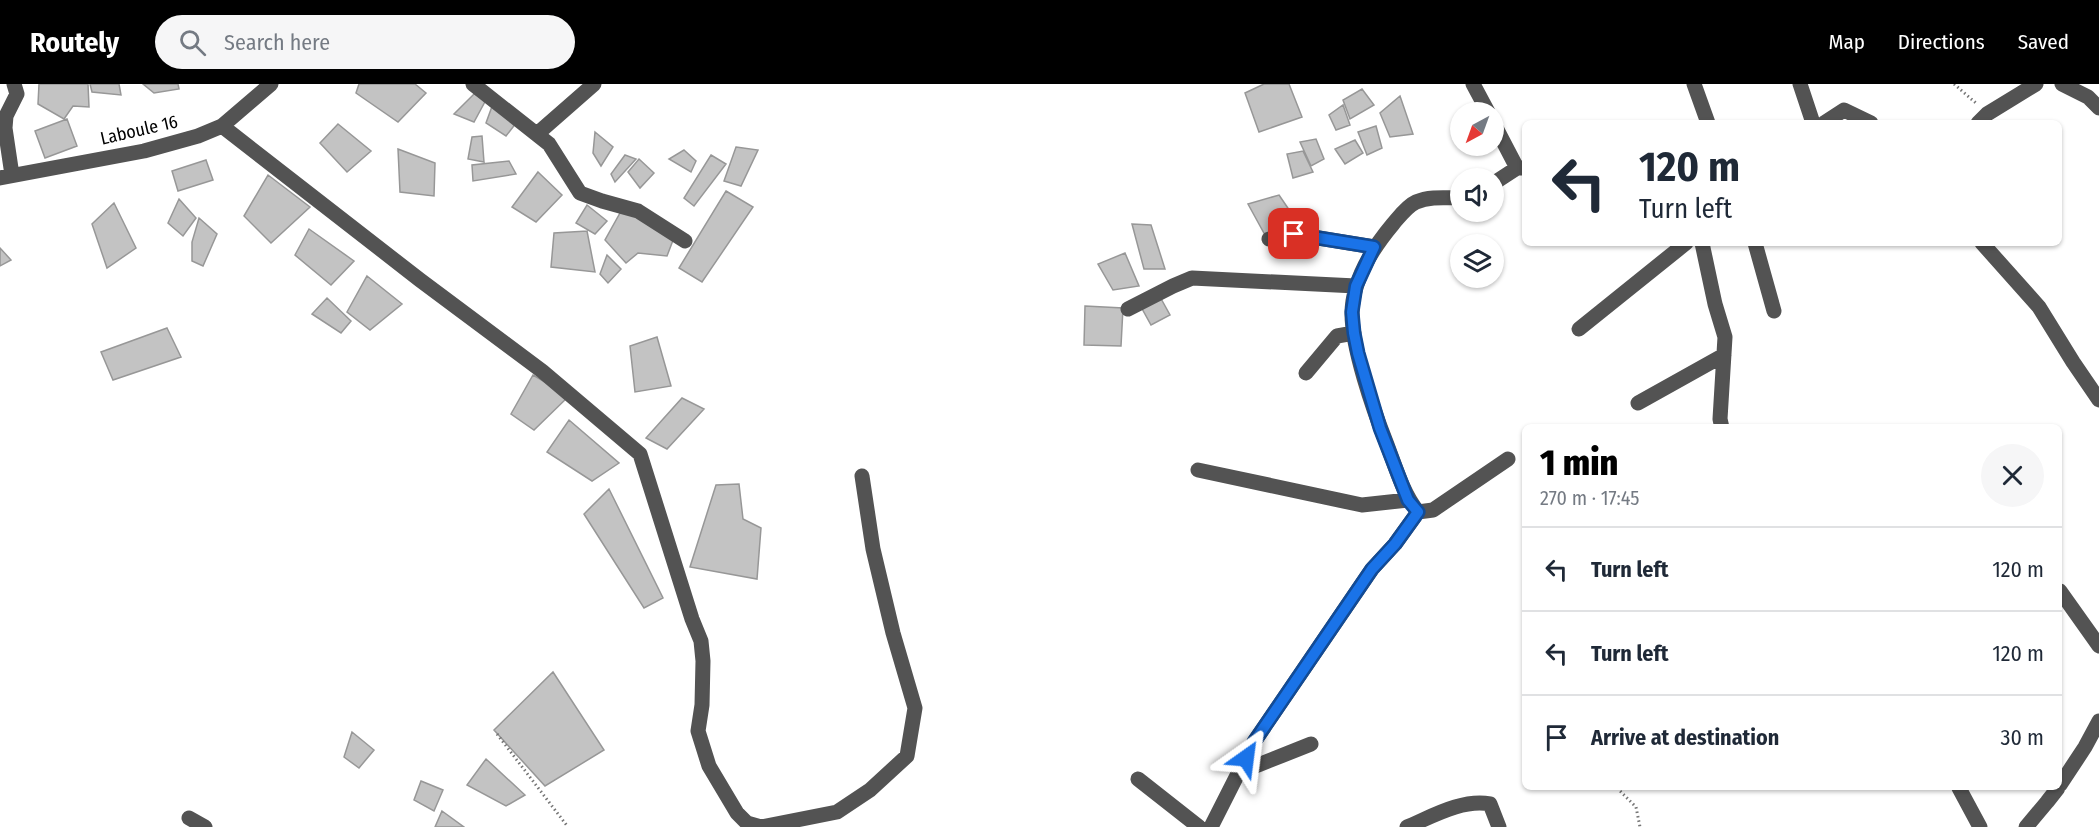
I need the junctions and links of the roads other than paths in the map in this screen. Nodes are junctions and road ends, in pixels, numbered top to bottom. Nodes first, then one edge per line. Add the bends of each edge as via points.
1 (14, 84) edge
2 (271, 84) edge
3 (473, 84) edge
4 (594, 84) edge
5 (1473, 84) edge
6 (1694, 84) edge
7 (1800, 84) edge
8 (2036, 84) edge
9 (2062, 84) edge
10 (1483, 102) edge
11 (2099, 108) edge
12 (1982, 118) edge
13 (1707, 120) edge
14 (1812, 120) edge
15 (1829, 120) edge
16 (1865, 120) edge
17 (222, 126) junction
18 (537, 134) junction
19 (1504, 140) edge
20 (1521, 168) edge
21 (6, 177) edge
22 (1504, 177) edge
23 (1450, 198) edge
24 (1269, 239) dead end
25 (685, 241) dead end
26 (1682, 246) edge
27 (1703, 246) edge
28 (1756, 246) edge
29 (1985, 246) edge
30 (1374, 247) junction
31 (1356, 286) junction
32 (1128, 309) dead end
33 (1774, 311) dead end
34 (1579, 329) dead end
35 (1354, 333) junction
36 (1724, 355) junction
37 (1306, 373) dead end
38 (2099, 400) edge
39 (1638, 403) dead end
40 (1721, 424) edge
41 (1508, 459) dead end
42 (1198, 470) dead end
43 (862, 476) dead end
44 (1413, 506) junction
45 (2062, 594) edge
46 (2099, 646) edge
47 (2099, 721) edge
48 (1311, 744) dead end
49 (1238, 773) junction
50 (1138, 779) dead end
51 (2062, 782) edge
52 (1960, 790) edge
53 (2056, 790) edge
54 (189, 818) dead end
55 (205, 827) edge
56 (1199, 827) edge
57 (1211, 827) edge
58 (1407, 827) edge
59 (1499, 827) edge
60 (1980, 827) edge
61 (2026, 827) edge

1 - 21 street via 17,94 6,116
2 - 17 street, Laboule 16
3 - 18 street
4 - 18 street
5 - 10 street
6 - 13 street
7 - 14 street
8 - 12 street
9 - 11 street via 2088,97
15 - 16 street via 1844,110
17 - 21 street, Laboule 16 via 144,151
17 - 43 street via 542,371 640,454 701,641 702,705 698,732 709,766 747,823 760,827 837,812 870,790 907,756 915,708 875,559
18 - 25 street via 549,144 580,193 638,211
19 - 20 street
20 - 22 street
23 - 30 street via 1414,203
24 - 30 street via 1294,234
26 - 34 street
27 - 36 street via 1725,338
28 - 33 street
29 - 38 street via 2039,307
30 - 31 street
31 - 32 street via 1191,278
31 - 35 street
35 - 37 street via 1337,336
35 - 44 street via 1380,428
36 - 39 street
36 - 40 street
41 - 44 street via 1433,510
42 - 44 street via 1362,505
44 - 49 street via 1395,544 1372,569 1254,742
45 - 46 street
47 - 51 street
48 - 49 street
49 - 57 street
50 - 56 street
52 - 60 street
53 - 61 street
54 - 55 street
58 - 59 street via 1477,801 1490,804

